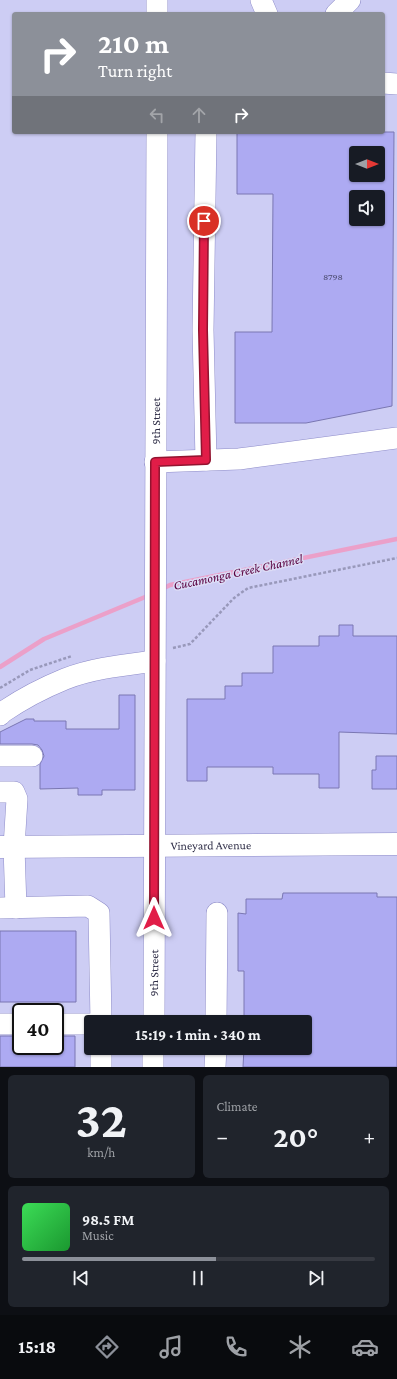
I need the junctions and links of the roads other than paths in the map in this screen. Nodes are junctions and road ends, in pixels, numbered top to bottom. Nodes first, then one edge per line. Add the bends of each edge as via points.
1 (157, 0) edge
2 (261, 0) edge
3 (350, 0) edge
4 (157, 12) edge
5 (266, 12) edge
6 (338, 12) edge
7 (385, 84) edge
8 (397, 84) edge
9 (157, 134) edge
10 (206, 134) edge
11 (397, 438) edge
12 (206, 460) junction
13 (155, 462) junction
14 (155, 661) junction
15 (0, 715) edge
16 (0, 756) edge
17 (32, 756) dead end
18 (0, 792) edge
19 (155, 844) junction
20 (397, 844) edge
21 (7, 847) edge
22 (8, 908) edge
23 (217, 913) dead end
24 (101, 1015) edge
25 (154, 1015) edge
26 (216, 1015) edge
27 (0, 1024) edge
28 (12, 1024) edge
29 (64, 1024) edge
30 (84, 1024) edge
31 (101, 1055) edge
32 (153, 1055) edge
33 (216, 1055) edge
34 (101, 1067) edge
35 (153, 1067) edge
36 (215, 1067) edge

1 - 4 street
2 - 5 street
3 - 6 street
7 - 8 street
9 - 13 street, 9th Street
10 - 12 street via 203,330
11 - 12 street via 239,460
12 - 13 street
13 - 14 street, 9th Street
14 - 15 street via 66,679 27,696
14 - 19 street, 9th Street
16 - 17 street
18 - 21 street via 14,792 17,799
19 - 20 main road, Vineyard Avenue
19 - 21 main road, Vineyard Avenue
19 - 25 street, 9th Street
21 - 22 street
22 - 24 street via 88,906 99,914
23 - 26 street
27 - 28 street
29 - 30 street
31 - 34 street
32 - 35 street
33 - 36 street

